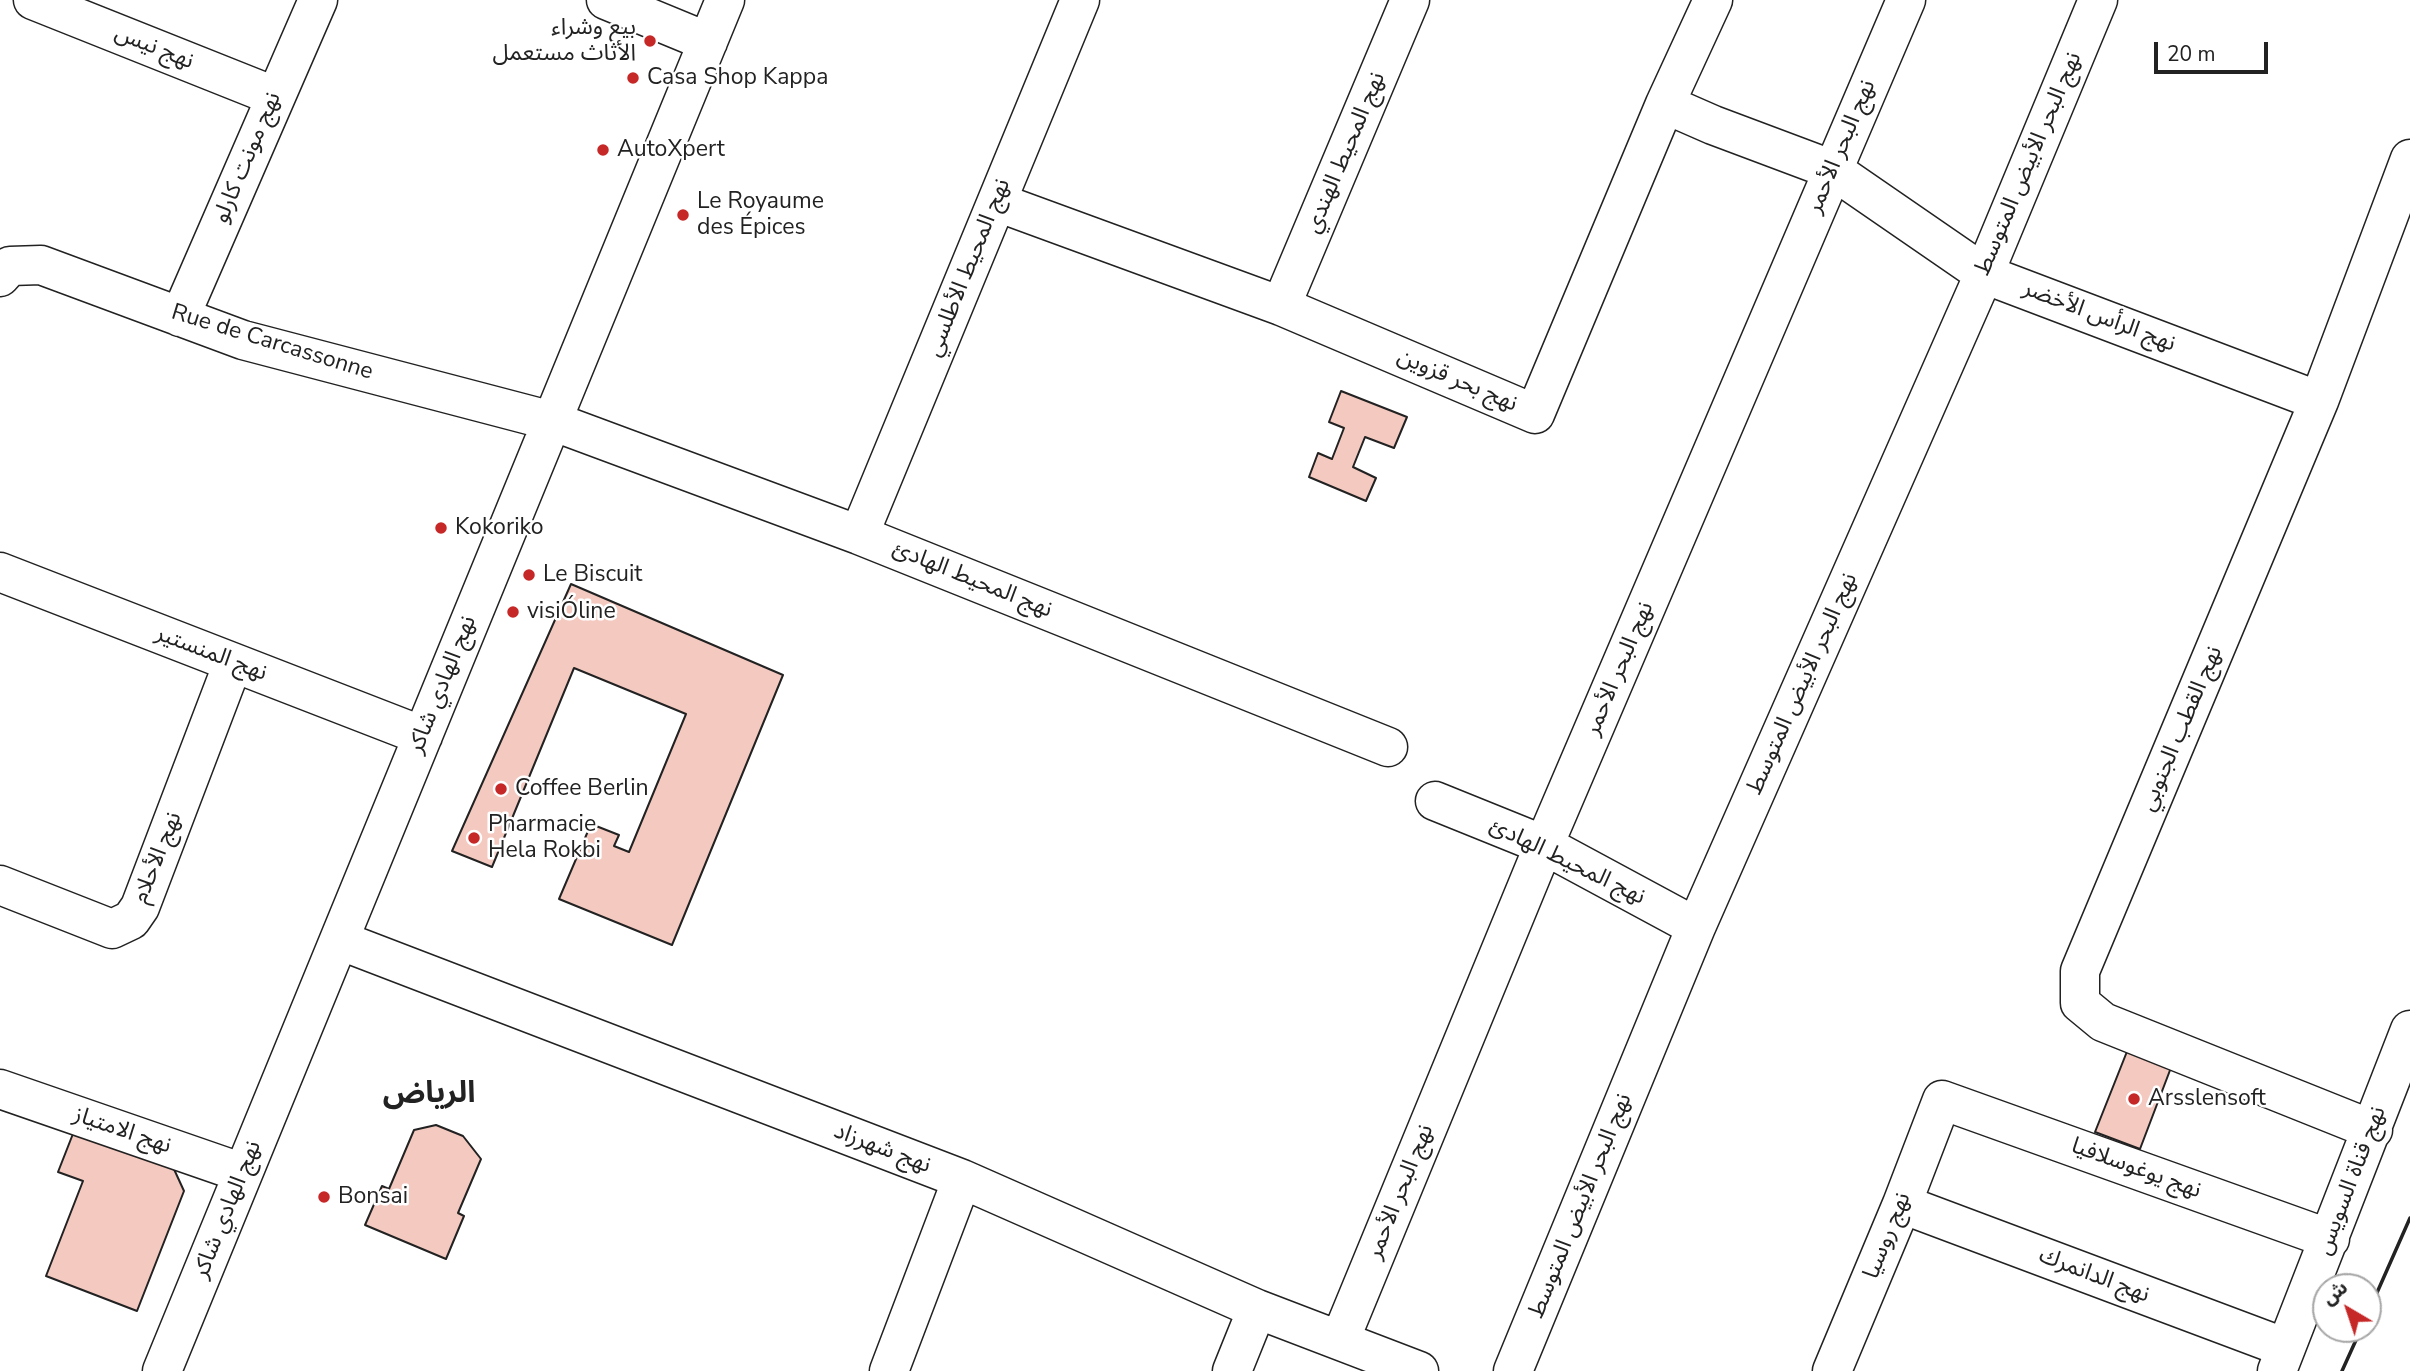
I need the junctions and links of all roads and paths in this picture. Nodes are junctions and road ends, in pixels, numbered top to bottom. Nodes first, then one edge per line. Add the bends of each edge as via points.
1 (33, 0) edge
2 (318, 0) edge
3 (606, 0) edge
4 (725, 0) edge
5 (1080, 0) edge
6 (1410, 0) edge
7 (1713, 0) edge
8 (1906, 0) edge
9 (2098, 0) edge
10 (708, 42) junction
11 (274, 96) junction
12 (1665, 104) junction
13 (2410, 159) edge
14 (1833, 170) junction
15 (997, 202) junction
16 (1984, 274) junction
17 (0, 277) edge
18 (1281, 306) junction
19 (180, 317) junction
20 (2319, 401) junction
21 (552, 422) junction
22 (859, 535) junction
23 (0, 572) edge
24 (233, 663) junction
25 (423, 736) junction
26 (1388, 747) dead end
27 (1436, 802) dead end
28 (1544, 845) junction
29 (0, 885) edge
30 (1696, 927) junction
31 (339, 940) junction
32 (2410, 1030) edge
33 (2402, 1074) edge
34 (0, 1088) edge
35 (1942, 1100) joint
36 (2373, 1130) junction
37 (243, 1173) junction
38 (962, 1180) junction
39 (1902, 1204) junction
40 (2330, 1239) junction
41 (1257, 1309) junction
42 (1340, 1340) junction
43 (2281, 1360) edge
44 (162, 1371) edge
45 (888, 1371) edge
46 (1232, 1371) edge
47 (1419, 1371) edge
48 (1513, 1371) edge
49 (1832, 1371) edge

1 - 11 street, نهج نيس
2 - 11 street, نهج مونت كارلو
3 - 10 street
4 - 10 street, نهج الهادي شاكر
5 - 15 street, نهج المحيط الأطلسي
6 - 18 street, نهج المحيط الهندي
7 - 12 street, نهج بحر قزوين
8 - 14 street, نهج البحر الأحمر
9 - 16 street, نهج البحر الأبيض المتوسط
10 - 21 street, نهج الهادي شاكر
11 - 19 street, نهج مونت كارلو
12 - 14 street, نهج الرأس الأخضر
12 - 18 street, نهج بحر قزوين via 1535,414
13 - 20 street, نهج القطب الجنوبي
14 - 16 street, نهج الرأس الأخضر
14 - 28 street, نهج البحر الأحمر
15 - 18 street, نهج بحر قزوين
15 - 22 street, نهج المحيط الأطلسي
16 - 20 street, نهج الرأس الأخضر
16 - 30 street, نهج البحر الأبيض المتوسط
17 - 19 street, Rue de Carcassonne via 10,266 41,265
19 - 21 street, Rue de Carcassonne via 243,340
20 - 36 street, نهج القطب الجنوبي via 2080,971 2080,1003 2103,1022
21 - 22 street, نهج المحيط الهادئ
21 - 25 street, نهج الهادي شاكر
22 - 26 street, نهج المحيط الهادئ
23 - 24 street, نهج المنستير
24 - 25 street, نهج المنستير
24 - 29 street, نهج الأحلام via 140,907 131,920 112,929
25 - 31 street, نهج الهادي شاكر
27 - 28 street, نهج المحيط الهادئ
28 - 30 street, نهج المحيط الهادئ
28 - 42 street, نهج البحر الأحمر
30 - 48 street, نهج البحر الأبيض المتوسط
31 - 37 street, نهج الهادي شاكر
31 - 38 street, نهج شهرزاد
32 - 33 street, نهج قناة السويس
33 - 36 street, نهج قناة السويس
34 - 37 street, نهج الامتياز
35 - 39 street, نهج روسيا
35 - 40 street, نهج يوغوسلافيا
36 - 40 street, نهج قناة السويس
37 - 44 street, نهج الهادي شاكر
38 - 41 street, نهج شهرزاد
38 - 45 street
39 - 43 street, نهج الدانمرك
39 - 49 street, نهج روسيا
40 - 43 street, نهج قناة السويس
41 - 42 street, نهج شهرزاد
41 - 46 street
42 - 47 street, نهج شهرزاد

